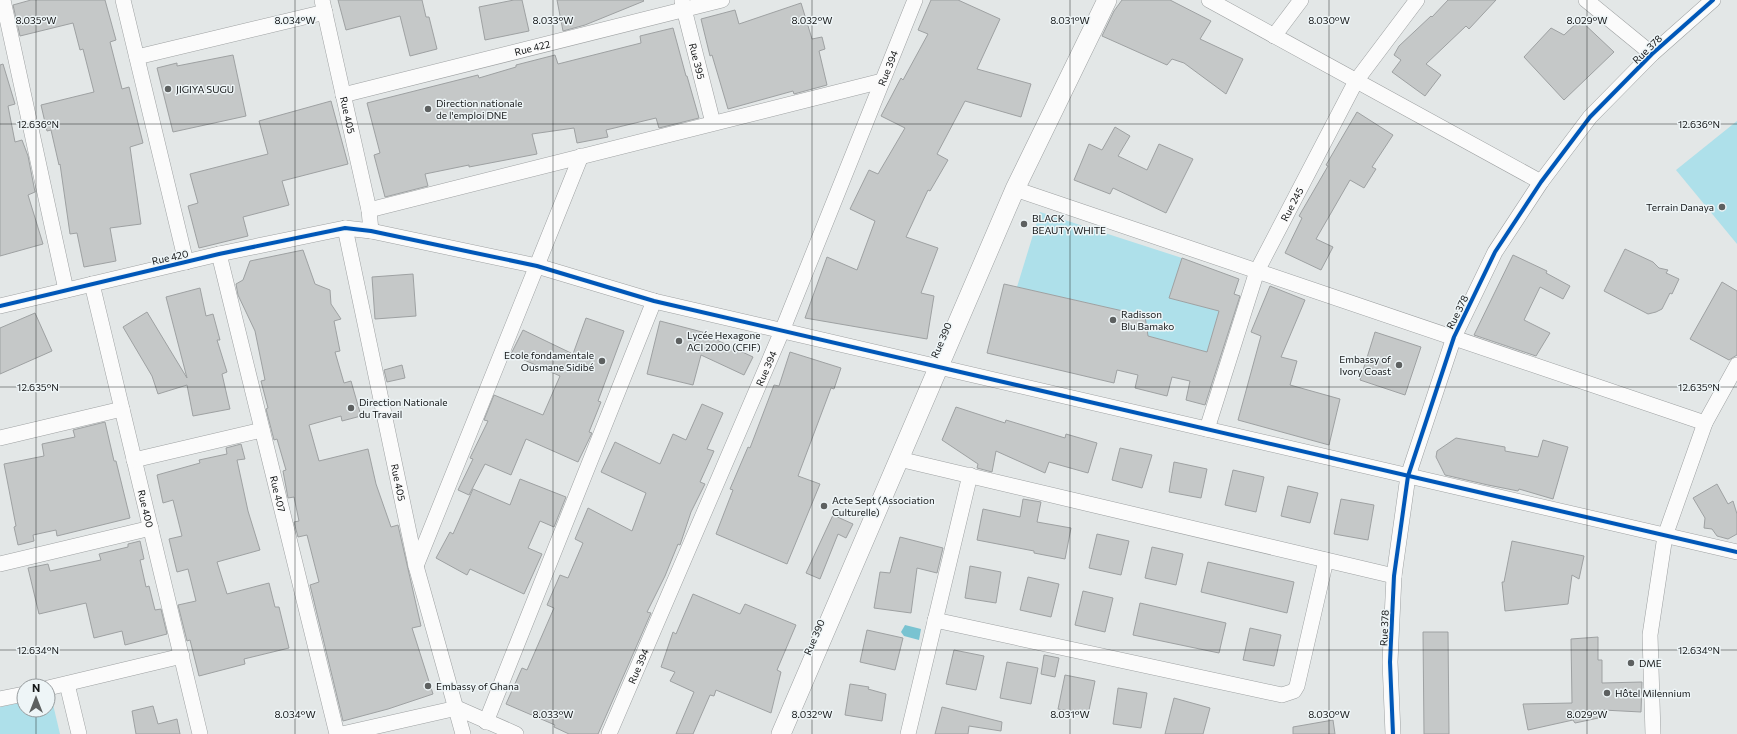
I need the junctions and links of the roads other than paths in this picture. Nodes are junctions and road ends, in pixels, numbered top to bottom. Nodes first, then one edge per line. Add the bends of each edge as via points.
1 (3, 0) edge
2 (123, 0) edge
3 (722, 0) edge
4 (915, 0) edge
5 (1107, 0) edge
6 (1209, 0) edge
7 (1301, 0) edge
8 (1417, 0) edge
9 (1586, 0) edge
10 (1713, 0) edge
11 (683, 5) edge
12 (323, 6) edge
13 (1274, 36) junction
14 (1652, 54) junction
15 (137, 57) junction
16 (882, 81) junction
17 (1356, 81) junction
18 (343, 95) junction
19 (713, 123) junction
20 (581, 156) junction
21 (1541, 182) junction
22 (1015, 189) junction
23 (369, 210) junction
24 (345, 228) junction
25 (371, 231) junction
26 (219, 254) junction
27 (186, 262) junction
28 (537, 266) junction
29 (1257, 271) junction
30 (92, 284) junction
31 (66, 290) junction
32 (654, 301) junction
33 (0, 306) edge
34 (782, 331) junction
35 (1454, 338) junction
36 (1737, 365) edge
37 (938, 367) junction
38 (122, 409) junction
39 (1705, 423) junction
40 (1207, 429) junction
41 (262, 430) junction
42 (0, 438) edge
43 (899, 458) junction
44 (134, 460) junction
45 (970, 475) junction
46 (1408, 476) junction
47 (151, 528) junction
48 (1665, 536) junction
49 (1737, 552) edge
50 (1326, 560) junction
51 (0, 564) edge
52 (416, 566) junction
53 (1394, 576) junction
54 (935, 620) junction
55 (182, 656) junction
56 (67, 684) junction
57 (56, 686) edge
58 (16, 696) edge
59 (0, 700) edge
60 (457, 708) junction
61 (486, 722) junction
62 (79, 734) edge
63 (200, 734) edge
64 (336, 734) edge
65 (342, 734) edge
66 (463, 734) edge
67 (516, 734) edge
68 (609, 734) edge
69 (781, 734) edge
70 (908, 734) edge
71 (1393, 734) edge
72 (1653, 734) edge

1 - 31 street
2 - 15 street
3 - 11 street, Rue 422
4 - 16 street, Rue 394
5 - 22 street, Rue 390
6 - 13 street
7 - 13 street
8 - 17 street, Rue 245
9 - 14 street
10 - 14 street, Rue 378
11 - 18 street, Rue 422
11 - 19 street, Rue 395
12 - 15 street
12 - 18 street, Rue 405
13 - 17 street
14 - 21 street, Rue 378 via 1590,117
15 - 27 street
16 - 19 street
16 - 34 street, Rue 394
17 - 21 street
17 - 29 street, Rue 245
18 - 23 street, Rue 405
19 - 20 street
20 - 23 street
20 - 28 street
21 - 35 street, Rue 378 via 1495,252
22 - 29 street
22 - 37 street, Rue 390
23 - 25 street, Rue 405
24 - 25 street, Rue 420
24 - 26 street, Rue 420
24 - 52 street, Rue 405
25 - 28 street, Rue 420
26 - 27 street, Rue 420
26 - 41 street, Rue 407
27 - 30 street, Rue 420
28 - 32 street, Rue 420
28 - 52 street
29 - 35 street
29 - 40 street, Rue 245
30 - 31 street, Rue 420
30 - 38 street, Rue 400
31 - 33 street, Rue 420
32 - 34 street, Rue 420
32 - 61 street
34 - 37 street, Rue 420
34 - 68 street, Rue 394
35 - 39 street
35 - 46 street, Rue 378
36 - 39 street
37 - 40 street, Rue 420
37 - 43 street, Rue 390
38 - 42 street
38 - 44 street, Rue 400
39 - 48 street
40 - 46 street, Rue 420
41 - 44 street
41 - 64 street, Rue 407
43 - 45 street
43 - 69 street, Rue 390
44 - 47 street, Rue 400
45 - 50 street
45 - 54 street
46 - 48 street, Rue 420
46 - 53 street, Rue 378
47 - 51 street
47 - 55 street, Rue 400
48 - 49 street, Rue 420
48 - 72 street via 1650,635
50 - 53 street
50 - 54 street via 1297,686 1294,691 1282,695
52 - 60 street, Rue 405
53 - 71 street, Rue 378 via 1390,662
54 - 70 street
55 - 56 street
55 - 63 street, Rue 400
56 - 57 street
56 - 62 street
58 - 59 street
60 - 61 street
60 - 65 street
60 - 66 street, Rue 405
61 - 67 street

